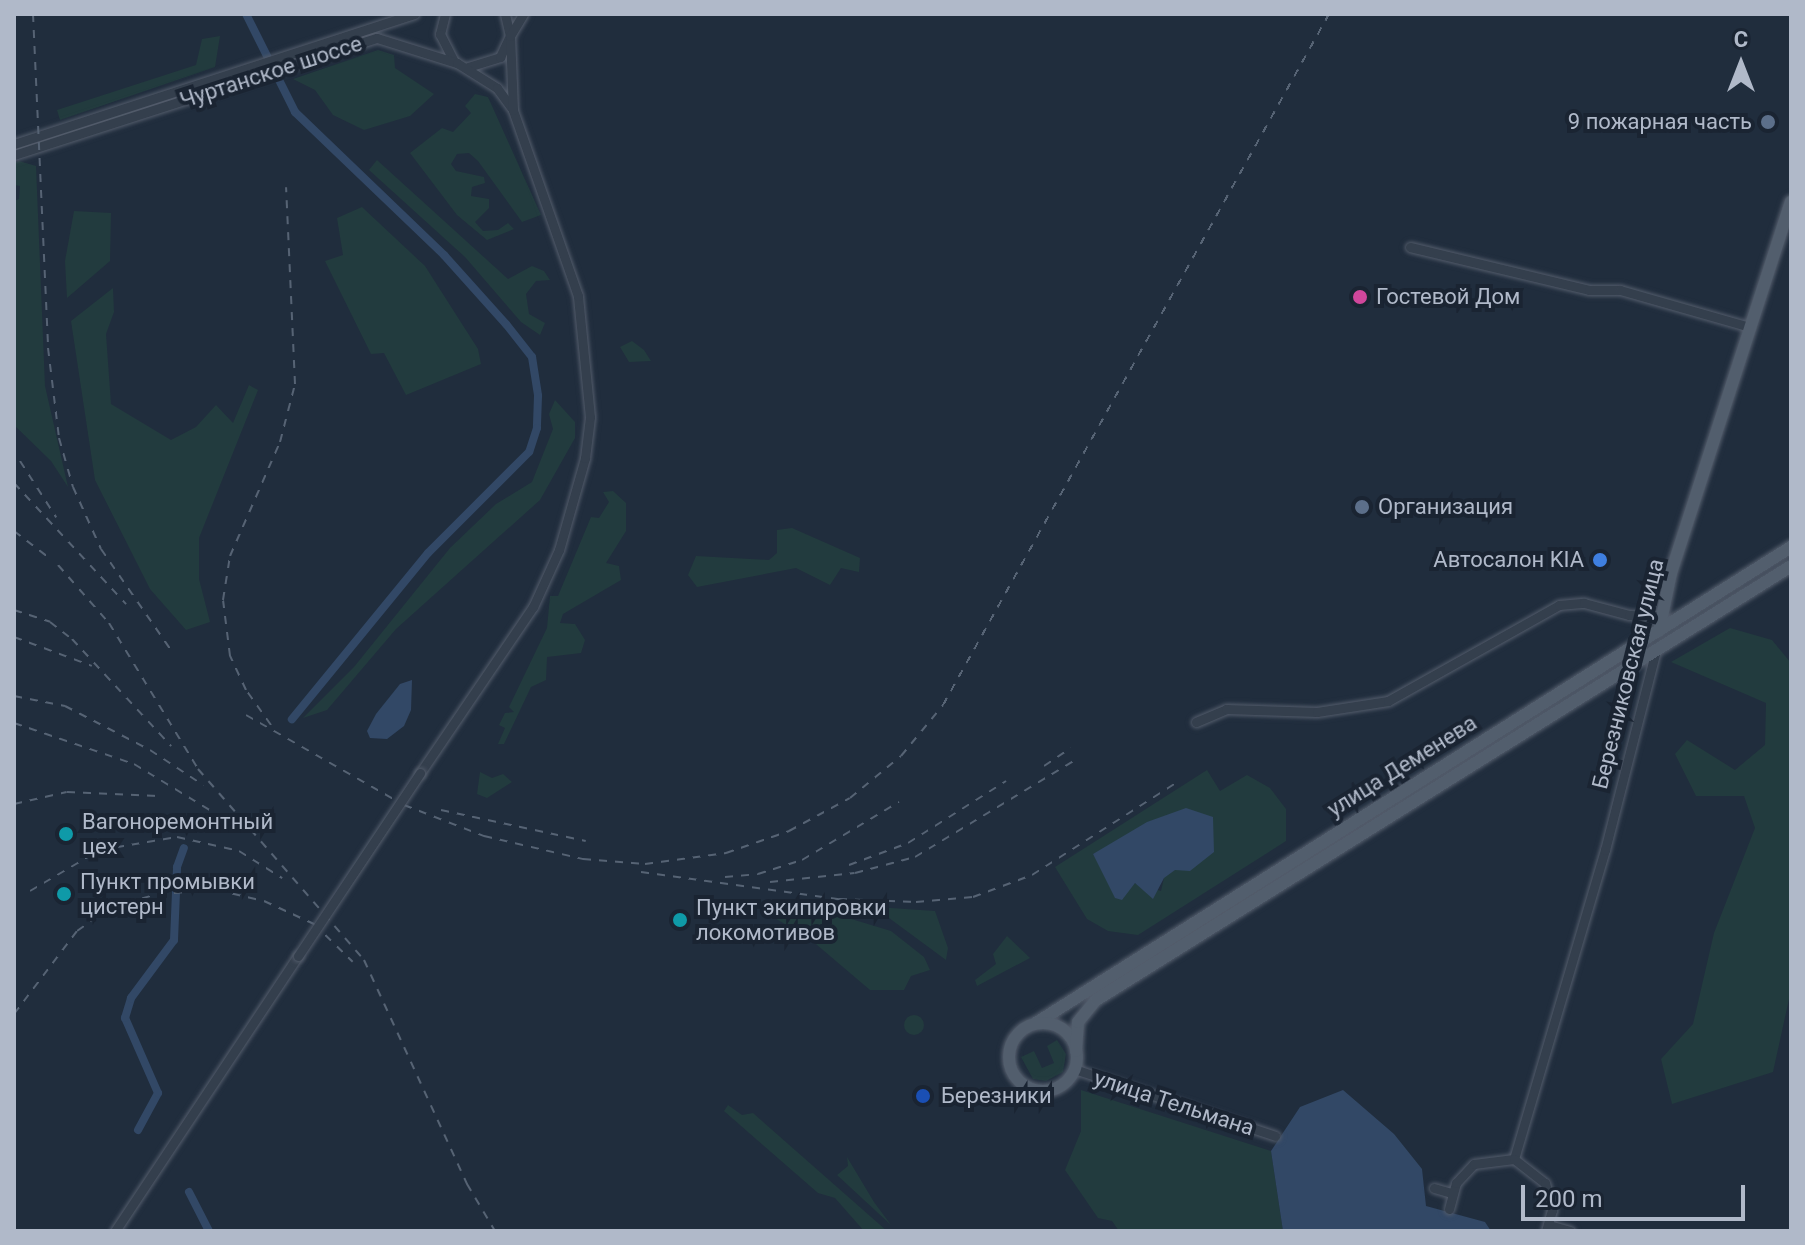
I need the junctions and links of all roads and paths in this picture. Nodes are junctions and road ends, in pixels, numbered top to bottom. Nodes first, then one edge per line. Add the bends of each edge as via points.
1 (414, 14) edge
2 (445, 14) edge
3 (505, 14) edge
4 (523, 14) edge
5 (510, 36) junction
6 (457, 63) junction
7 (513, 110) junction
8 (14, 144) edge
9 (14, 155) edge
10 (1791, 202) edge
11 (1410, 247) dead end
12 (1750, 327) junction
13 (1791, 547) edge
14 (1791, 566) edge
15 (1661, 622) junction
16 (1656, 650) junction
17 (1196, 722) dead end
18 (1036, 1023) junction
19 (1076, 1051) junction
20 (1074, 1069) junction
21 (1275, 1136) dead end
22 (1514, 1159) junction
23 (1434, 1188) dead end
24 (1451, 1193) junction
25 (1449, 1209) dead end
26 (1548, 1228) edge
27 (115, 1231) edge
28 (1570, 1231) edge

1 - 8 street, Чуртанское шоссе
2 - 6 street via 442,45
3 - 5 street
4 - 5 street
5 - 6 street via 491,64 479,68
5 - 7 street
6 - 7 street, Чуртанское шоссе via 497,88
6 - 9 street, Чуртанское шоссе via 395,39 377,38
7 - 27 street, bridge via 578,296 589,402 585,458 564,536 533,607
10 - 12 main road, Березниковская улица
11 - 12 street via 1589,290 1620,290
12 - 15 main road, Березниковская улица
13 - 15 main road, улица Деменева
14 - 16 main road, улица Деменева
15 - 16 main road, Березниковская улица
15 - 17 street via 1584,603 1559,605 1388,701 1317,712 1226,709
15 - 18 main road, улица Деменева
16 - 19 main road, улица Деменева via 1096,1000 1078,1022
16 - 22 street, Березниковская улица via 1605,850
18 - 19 main road via 1065,1031
18 - 20 main road via 1011,1044 1014,1075 1031,1088 1046,1090 1064,1084
19 - 20 main road
20 - 21 street, улица Тельмана
22 - 24 street via 1474,1164
22 - 26 street via 1545,1183
23 - 24 street
24 - 25 street
26 - 28 street

